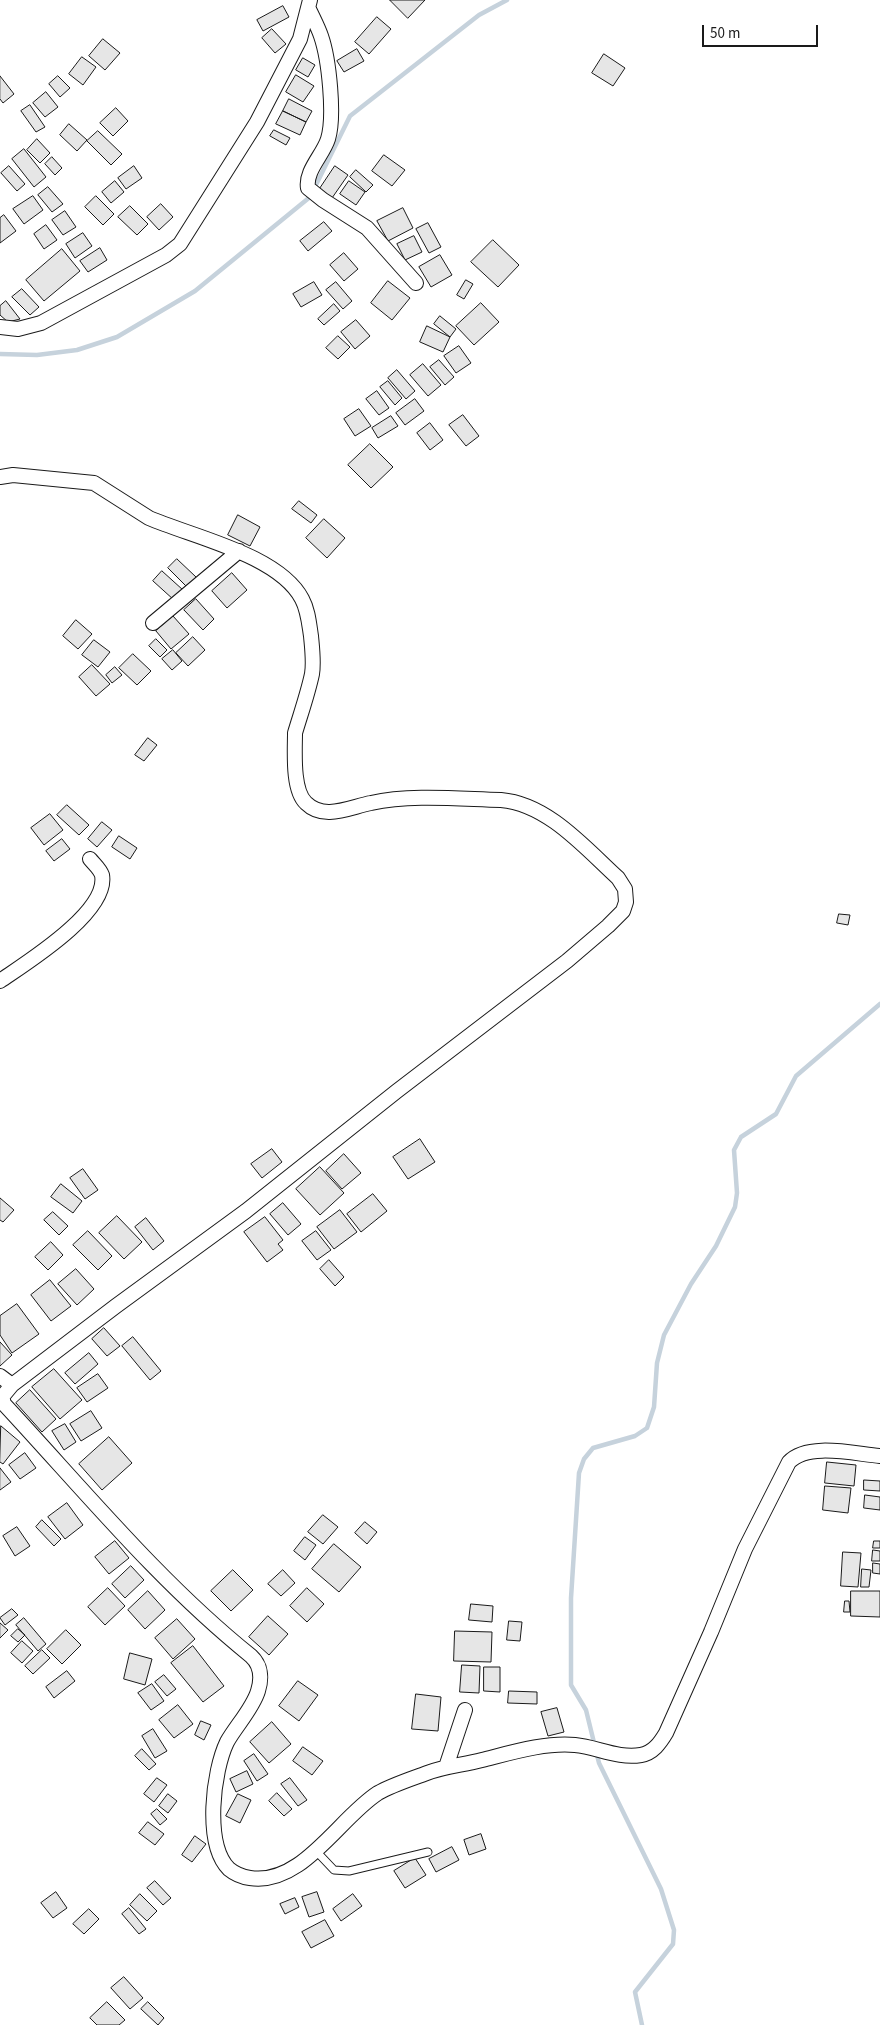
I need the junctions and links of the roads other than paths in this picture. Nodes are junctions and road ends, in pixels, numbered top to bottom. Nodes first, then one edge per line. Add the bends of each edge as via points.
1 (309, 4) edge
2 (416, 283) dead end
3 (0, 327) edge
4 (0, 477) edge
5 (239, 551) junction
6 (152, 623) dead end
7 (90, 859) dead end
8 (0, 981) edge
9 (0, 1376) edge
10 (12, 1386) junction
11 (1, 1400) edge
12 (880, 1456) edge
13 (465, 1710) dead end
14 (446, 1766) junction
15 (316, 1851) junction
16 (428, 1852) dead end

1 - 2 street via 324,47 331,120 328,139 310,173 308,188 367,228
1 - 3 street via 300,39 257,122 180,244 166,255 50,319 26,328
4 - 5 street via 11,475 94,483 149,518
5 - 6 street
5 - 10 street via 276,571 299,593 306,608 312,643 312,674 295,742 297,784 307,805 320,812 330,812 392,800 518,802 546,815 618,878 626,894 625,908 567,961 253,1205
7 - 8 street via 101,872 101,884 94,901 67,933
9 - 10 street
10 - 11 street
11 - 15 street via 134,1546 258,1664 258,1691 228,1742 219,1766 213,1815 216,1840 224,1862 240,1875 267,1878 297,1865
12 - 14 street via 816,1450 799,1454 789,1462 744,1549 666,1733 652,1750 641,1755 626,1755 575,1745 558,1746
13 - 14 street
14 - 15 street via 378,1793
15 - 16 lane via 334,1870 339,1871

